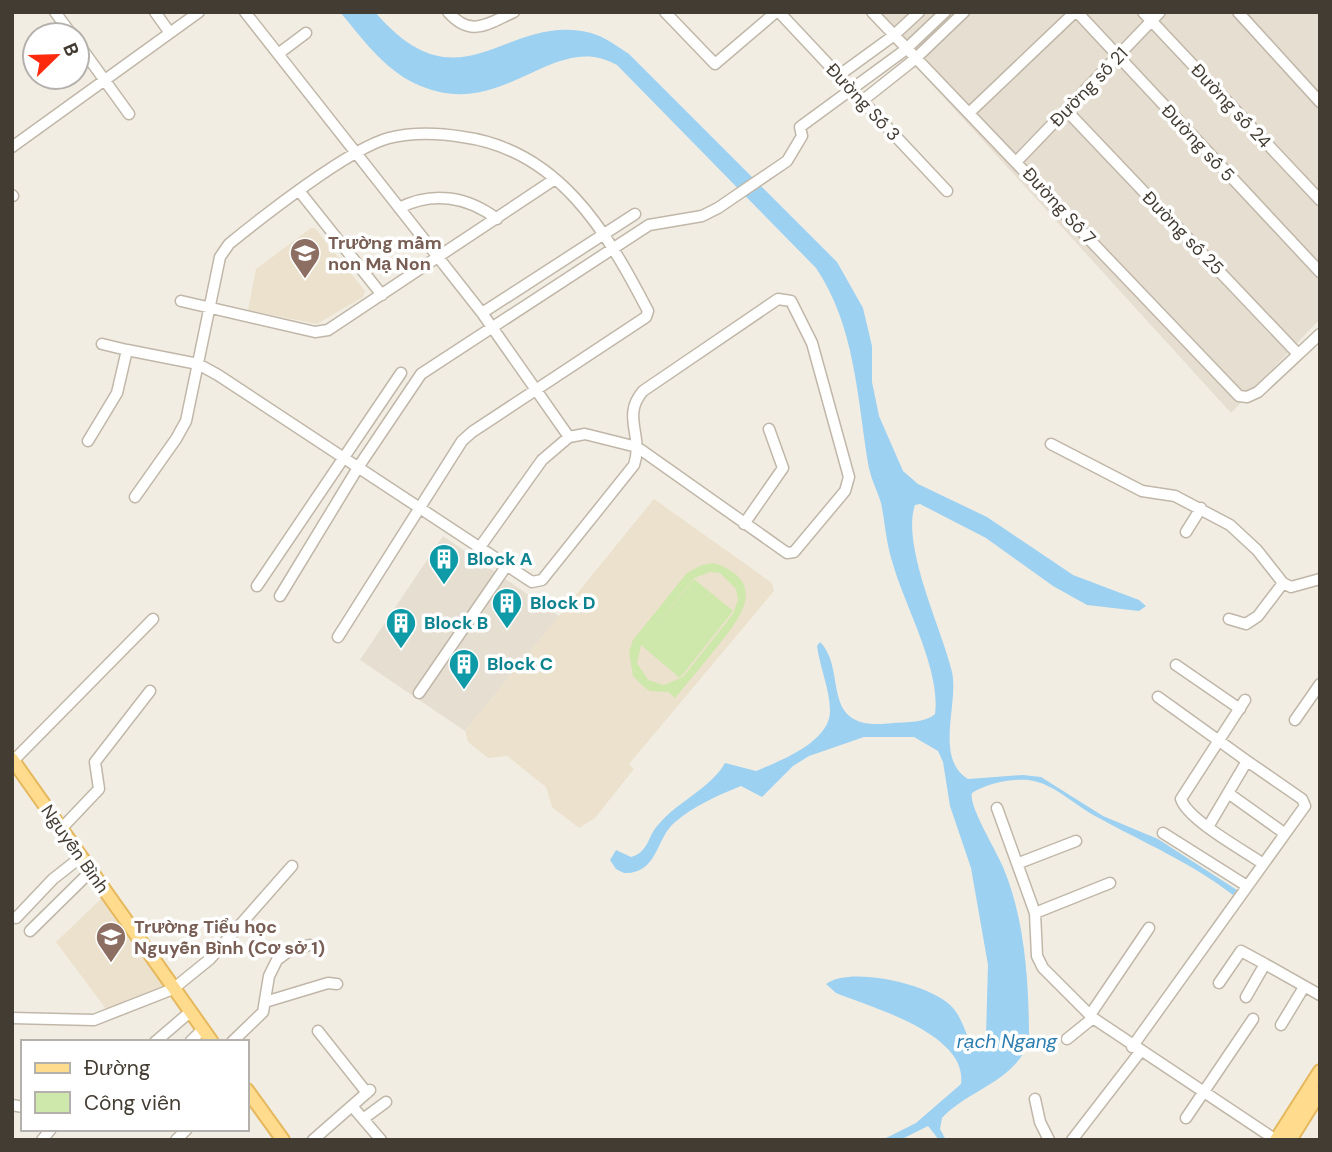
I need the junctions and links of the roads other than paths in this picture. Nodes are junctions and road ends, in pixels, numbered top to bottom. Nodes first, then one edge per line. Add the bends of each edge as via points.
1 (155, 12) edge
2 (199, 12) edge
3 (245, 12) edge
4 (448, 12) edge
5 (514, 12) edge
6 (665, 12) edge
7 (778, 12) edge
8 (872, 12) edge
9 (919, 12) edge
10 (945, 12) edge
11 (964, 12) edge
12 (1076, 12) edge
13 (1143, 12) edge
14 (1160, 12) edge
15 (1240, 13) edge
16 (1151, 21) junction
17 (170, 33) junction
18 (306, 33) dead end
19 (893, 36) junction
20 (905, 50) junction
21 (278, 54) junction
22 (1120, 54) junction
23 (915, 59) junction
24 (91, 63) edge
25 (838, 76) junction
26 (104, 81) junction
27 (851, 89) junction
28 (862, 100) junction
29 (1320, 102) edge
30 (1067, 111) junction
31 (969, 113) junction
32 (129, 114) dead end
33 (12, 147) edge
34 (356, 153) junction
35 (1017, 161) junction
36 (555, 179) junction
37 (947, 191) dead end
38 (300, 192) junction
39 (1320, 200) edge
40 (399, 208) junction
41 (635, 214) dead end
42 (497, 219) junction
43 (605, 233) junction
44 (614, 247) junction
45 (439, 258) junction
46 (1320, 272) edge
47 (382, 295) junction
48 (181, 301) dead end
49 (210, 308) junction
50 (482, 313) junction
51 (493, 327) junction
52 (1320, 334) edge
53 (102, 344) dead end
54 (127, 350) junction
55 (1298, 354) junction
56 (198, 364) junction
57 (401, 373) dead end
58 (537, 390) junction
59 (769, 429) dead end
60 (569, 436) junction
61 (88, 441) dead end
62 (1051, 444) dead end
63 (637, 447) junction
64 (343, 454) junction
65 (359, 466) junction
66 (135, 497) dead end
67 (422, 508) junction
68 (1200, 508) junction
69 (744, 524) junction
70 (1186, 532) dead end
71 (480, 547) junction
72 (508, 565) junction
73 (1320, 579) edge
74 (1283, 583) junction
75 (257, 586) dead end
76 (280, 596) dead end
77 (153, 619) dead end
78 (1229, 619) dead end
79 (338, 637) dead end
80 (1176, 665) dead end
81 (1320, 684) edge
82 (150, 691) dead end
83 (419, 693) dead end
84 (1158, 697) dead end
85 (1295, 720) dead end
86 (1218, 742) junction
87 (13, 760) edge
88 (1247, 761) junction
89 (1228, 793) junction
90 (997, 808) dead end
91 (1208, 827) junction
92 (61, 829) junction
93 (1163, 833) dead end
94 (1284, 834) junction
95 (1076, 841) dead end
96 (80, 857) junction
97 (1018, 863) junction
98 (1262, 863) junction
99 (292, 866) dead end
100 (91, 871) junction
101 (1110, 883) dead end
102 (1247, 886) junction
103 (1035, 913) junction
104 (16, 918) dead end
105 (1149, 928) dead end
106 (30, 932) dead end
107 (310, 945) dead end
108 (1265, 964) junction
109 (337, 984) dead end
110 (1219, 984) dead end
111 (1304, 987) junction
112 (173, 989) junction
113 (1320, 995) edge
114 (1246, 997) dead end
115 (265, 1002) junction
116 (190, 1012) junction
117 (1092, 1016) junction
118 (12, 1017) edge
119 (1253, 1019) dead end
120 (1281, 1025) dead end
121 (203, 1029) junction
122 (318, 1031) dead end
123 (1067, 1039) dead end
124 (158, 1040) edge
125 (192, 1040) edge
126 (211, 1040) edge
127 (234, 1040) edge
128 (1136, 1050) junction
129 (1320, 1071) edge
130 (248, 1091) edge
131 (1201, 1091) junction
132 (1320, 1092) edge
133 (1035, 1099) dead end
134 (386, 1102) dead end
135 (352, 1106) junction
136 (1185, 1118) dead end
137 (363, 1119) junction
138 (282, 1139) edge
139 (313, 1140) edge
140 (381, 1140) edge
141 (1049, 1140) edge
142 (1072, 1140) edge
143 (1276, 1140) edge
144 (1290, 1140) edge

1 - 17 street
2 - 17 street
3 - 21 street
4 - 5 street via 458,24 477,29
6 - 7 street via 715,64
7 - 25 street, Đường Số 3
8 - 19 street, Đường Số 7
9 - 19 street
10 - 20 street
11 - 23 street
12 - 22 street, Đường số 5
12 - 31 street
13 - 16 street, Đường số 24
14 - 16 street, Đường số 21
15 - 29 street
16 - 22 street, Đường số 21
16 - 39 street, Đường số 24
17 - 26 street
18 - 21 street
19 - 20 street, Đường Số 7
19 - 25 street
20 - 23 street, Đường Số 7
20 - 27 street
21 - 34 street
22 - 30 street, Đường số 21
22 - 46 street, Đường số 5
23 - 28 street
23 - 31 street, Đường Số 7
24 - 26 street
25 - 27 street, Đường Số 3
26 - 32 street
26 - 33 street
27 - 28 street, Đường Số 3
27 - 44 street via 800,127 802,136 788,162 702,216 649,225
28 - 37 street, Đường Số 3
30 - 35 street, Đường số 21
30 - 55 street, Đường số 25
31 - 35 street, Đường Số 7
34 - 36 street via 388,138 449,135 517,152
34 - 38 street
34 - 40 street
35 - 55 street, Đường Số 7 via 1239,396 1258,392
36 - 42 street
36 - 43 street via 580,200
38 - 47 street
38 - 49 street via 229,244 220,257
40 - 42 street via 419,199 454,199 472,203
40 - 45 street
41 - 43 street
42 - 45 street
43 - 44 street
43 - 50 street
44 - 51 street
44 - 58 street via 648,311 646,317
45 - 47 street
45 - 50 street
47 - 49 street via 339,325 315,332
48 - 49 street
49 - 56 street
50 - 51 street
51 - 58 street
51 - 65 street via 421,373
52 - 55 street
53 - 54 street
54 - 56 street
54 - 61 street via 117,393
56 - 64 street
56 - 66 street via 186,421
57 - 64 street
58 - 60 street
58 - 67 street via 462,442
59 - 69 street via 783,468
60 - 63 street via 585,434
60 - 71 street via 542,460
62 - 68 street via 1142,491 1175,496
63 - 69 street
63 - 69 street via 632,412 643,391 778,299 791,301 812,343 848,484 792,553
63 - 72 street via 632,469 542,580 532,582
64 - 65 street
64 - 75 street
65 - 67 street
65 - 76 street
67 - 71 street
67 - 79 street
68 - 70 street
68 - 74 street via 1241,533
71 - 72 street
72 - 83 street
73 - 74 street via 1294,587
74 - 78 street via 1254,620 1246,624
77 - 87 street
80 - 86 street via 1243,704
81 - 85 street
82 - 92 street via 95,762 99,789
84 - 86 street
86 - 88 street
86 - 91 street via 1181,799
87 - 92 main road, Nguyễn Bình
88 - 89 street
88 - 94 street via 1304,802
89 - 91 street
89 - 94 street
90 - 97 street
91 - 98 street
92 - 96 main road, Nguyễn Bình
93 - 102 street
94 - 98 street
95 - 97 street
96 - 100 main road, Nguyễn Bình
96 - 104 street
97 - 103 street
98 - 102 street
99 - 112 street via 210,959
100 - 106 street
100 - 112 main road, Nguyễn Bình
101 - 103 street
102 - 128 street
103 - 117 street via 1040,964
105 - 117 street
107 - 115 street via 290,950 277,960
108 - 110 street via 1241,950
108 - 111 street
108 - 114 street
109 - 115 street
111 - 113 street
111 - 120 street
112 - 116 main road, Nguyễn Bình
112 - 118 street via 94,1020
115 - 127 street via 257,1019
116 - 121 main road, Nguyễn Bình
116 - 124 street
117 - 123 street
117 - 128 street
119 - 131 street
121 - 125 street
121 - 126 main road, Nguyễn Bình
122 - 135 street via 369,1092
128 - 131 street
128 - 142 street
129 - 143 main road
130 - 138 main road
131 - 136 street
131 - 143 street
132 - 144 main road
133 - 141 street
134 - 137 street
135 - 137 street
135 - 139 street
137 - 140 street

